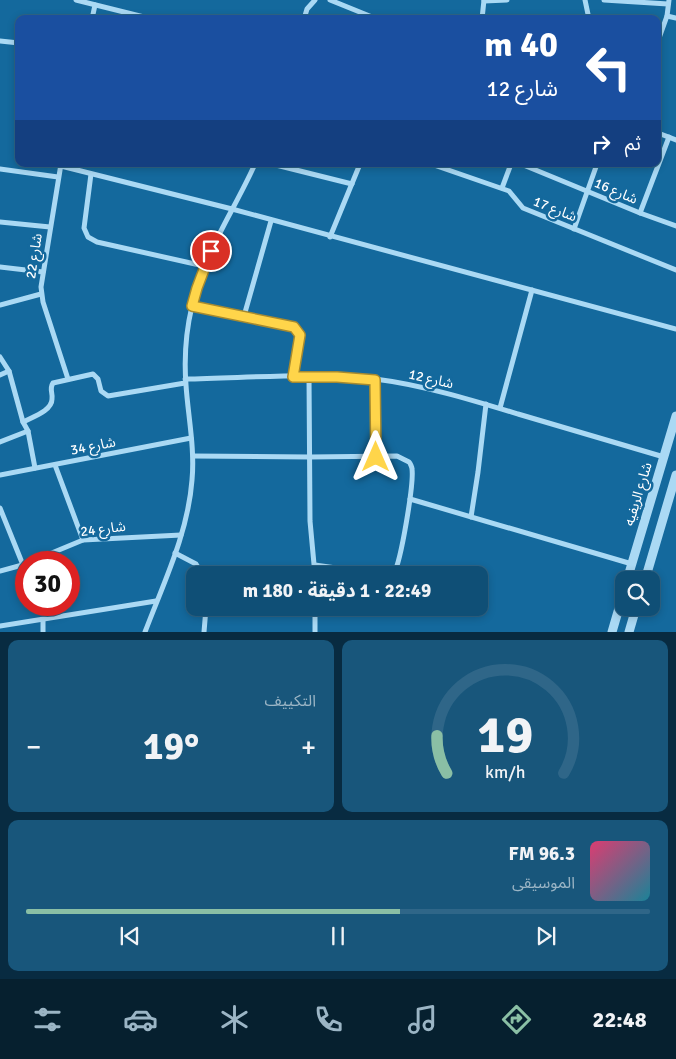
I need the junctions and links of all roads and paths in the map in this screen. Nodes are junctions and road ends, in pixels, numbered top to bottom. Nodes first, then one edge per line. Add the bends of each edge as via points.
1 (76, 0) edge
2 (315, 0) edge
3 (330, 0) edge
4 (484, 0) edge
5 (507, 0) edge
6 (585, 0) edge
7 (604, 0) edge
8 (669, 2) edge
9 (95, 5) junction
10 (93, 15) edge
11 (136, 15) edge
12 (305, 15) edge
13 (367, 15) edge
14 (482, 15) edge
15 (588, 15) edge
16 (667, 16) junction
17 (676, 18) edge
18 (661, 33) edge
19 (0, 41) edge
20 (15, 43) edge
21 (661, 134) edge
22 (669, 137) junction
23 (676, 140) edge
24 (661, 158) edge
25 (60, 167) edge
26 (68, 167) edge
27 (254, 167) edge
28 (284, 167) edge
29 (359, 167) edge
30 (440, 167) edge
31 (509, 167) edge
32 (528, 167) edge
33 (596, 167) edge
34 (658, 167) edge
35 (0, 169) edge
36 (91, 174) junction
37 (58, 177) junction
38 (352, 184) junction
39 (502, 188) junction
40 (587, 191) junction
41 (232, 209) junction
42 (640, 213) junction
43 (271, 221) junction
44 (0, 222) edge
45 (676, 226) edge
46 (50, 227) junction
47 (574, 229) junction
48 (330, 236) junction
49 (204, 266) junction
50 (0, 267) edge
51 (676, 270) edge
52 (43, 272) junction
53 (532, 290) junction
54 (41, 294) junction
55 (0, 305) edge
56 (192, 306) junction
57 (244, 316) junction
58 (676, 329) edge
59 (0, 357) edge
60 (9, 371) junction
61 (0, 375) edge
62 (309, 376) junction
63 (293, 377) junction
64 (68, 379) junction
65 (375, 380) junction
66 (185, 381) junction
67 (486, 404) junction
68 (500, 408) junction
69 (676, 416) edge
70 (23, 422) junction
71 (28, 431) junction
72 (191, 438) junction
73 (0, 442) edge
74 (193, 456) junction
75 (310, 457) junction
76 (376, 457) junction
77 (664, 457) junction
78 (55, 464) junction
79 (35, 468) junction
80 (0, 475) edge
81 (676, 475) edge
82 (410, 499) junction
83 (0, 508) edge
84 (471, 517) junction
85 (182, 535) junction
86 (83, 540) junction
87 (18, 551) edge
88 (56, 551) edge
89 (175, 553) junction
90 (632, 564) junction
91 (315, 565) joint
92 (197, 566) edge
93 (15, 567) edge
94 (0, 571) edge
95 (630, 571) edge
96 (647, 571) edge
97 (156, 601) junction
98 (205, 616) edge
99 (315, 616) edge
100 (617, 616) edge
101 (634, 616) edge
102 (43, 620) junction
103 (0, 626) edge
104 (43, 632) edge
105 (145, 632) edge
106 (204, 632) edge
107 (315, 632) edge
108 (612, 632) edge
109 (629, 632) edge

1 - 9 street
2 - 12 street via 310,3
3 - 13 street
4 - 5 street
4 - 14 street
6 - 15 street
7 - 8 street
8 - 16 street
9 - 10 street
9 - 11 street
16 - 17 street
16 - 18 street
19 - 20 street
21 - 22 street
22 - 23 street
22 - 24 street
25 - 37 street, شارع 22
26 - 36 street
27 - 41 street
28 - 38 street
29 - 38 street
30 - 39 street, شارع 17
31 - 39 street
32 - 40 street, شارع 16
33 - 40 street
34 - 42 street
35 - 37 street
36 - 41 street
36 - 49 street via 84,228 88,237 97,242
37 - 46 street, شارع 22
38 - 48 street
39 - 47 street, شارع 17 via 513,194 524,208
40 - 42 street, شارع 16
40 - 47 street
41 - 43 street
41 - 49 street
42 - 45 street, شارع 16
43 - 48 street
43 - 57 street
44 - 46 street
46 - 52 street, شارع 22
47 - 51 street, شارع 17
48 - 53 street
49 - 56 street
50 - 52 street
52 - 54 street, شارع 22
53 - 58 street
53 - 68 street
54 - 55 street
54 - 64 street, شارع 22
56 - 57 street
56 - 66 street via 186,342
57 - 63 street via 298,330
59 - 60 street
60 - 61 street
60 - 70 street
62 - 63 street, شارع 12
62 - 65 street, شارع 12
62 - 75 street
63 - 66 street, شارع 12
64 - 66 street, شارع 12 via 93,374 101,391 108,396
64 - 70 street via 51,386 53,399 49,408
65 - 67 street, شارع 12
65 - 76 street
66 - 72 street
67 - 68 street, شارع 12
67 - 84 street
68 - 77 street, شارع 12
69 - 77 street, شارع الريفيه
70 - 71 street
71 - 73 street
71 - 79 street
72 - 74 street
72 - 78 street, شارع 34
74 - 75 street
74 - 85 street via 190,502
75 - 76 street
75 - 91 street via 310,521
76 - 82 street via 397,456 410,462
77 - 90 street, شارع الريفيه
78 - 79 street, شارع 34
78 - 86 street
79 - 80 street, شارع 34
81 - 96 street
82 - 84 street
82 - 91 street via 394,573 385,575
83 - 87 street
84 - 90 street
85 - 86 street, شارع 24
85 - 89 street
86 - 88 street, شارع 24
89 - 92 street
89 - 97 street
90 - 95 street, شارع الريفيه
93 - 94 street
97 - 102 street
97 - 105 street
98 - 106 street
99 - 107 street
100 - 108 street
101 - 109 street
102 - 103 street
102 - 104 street

